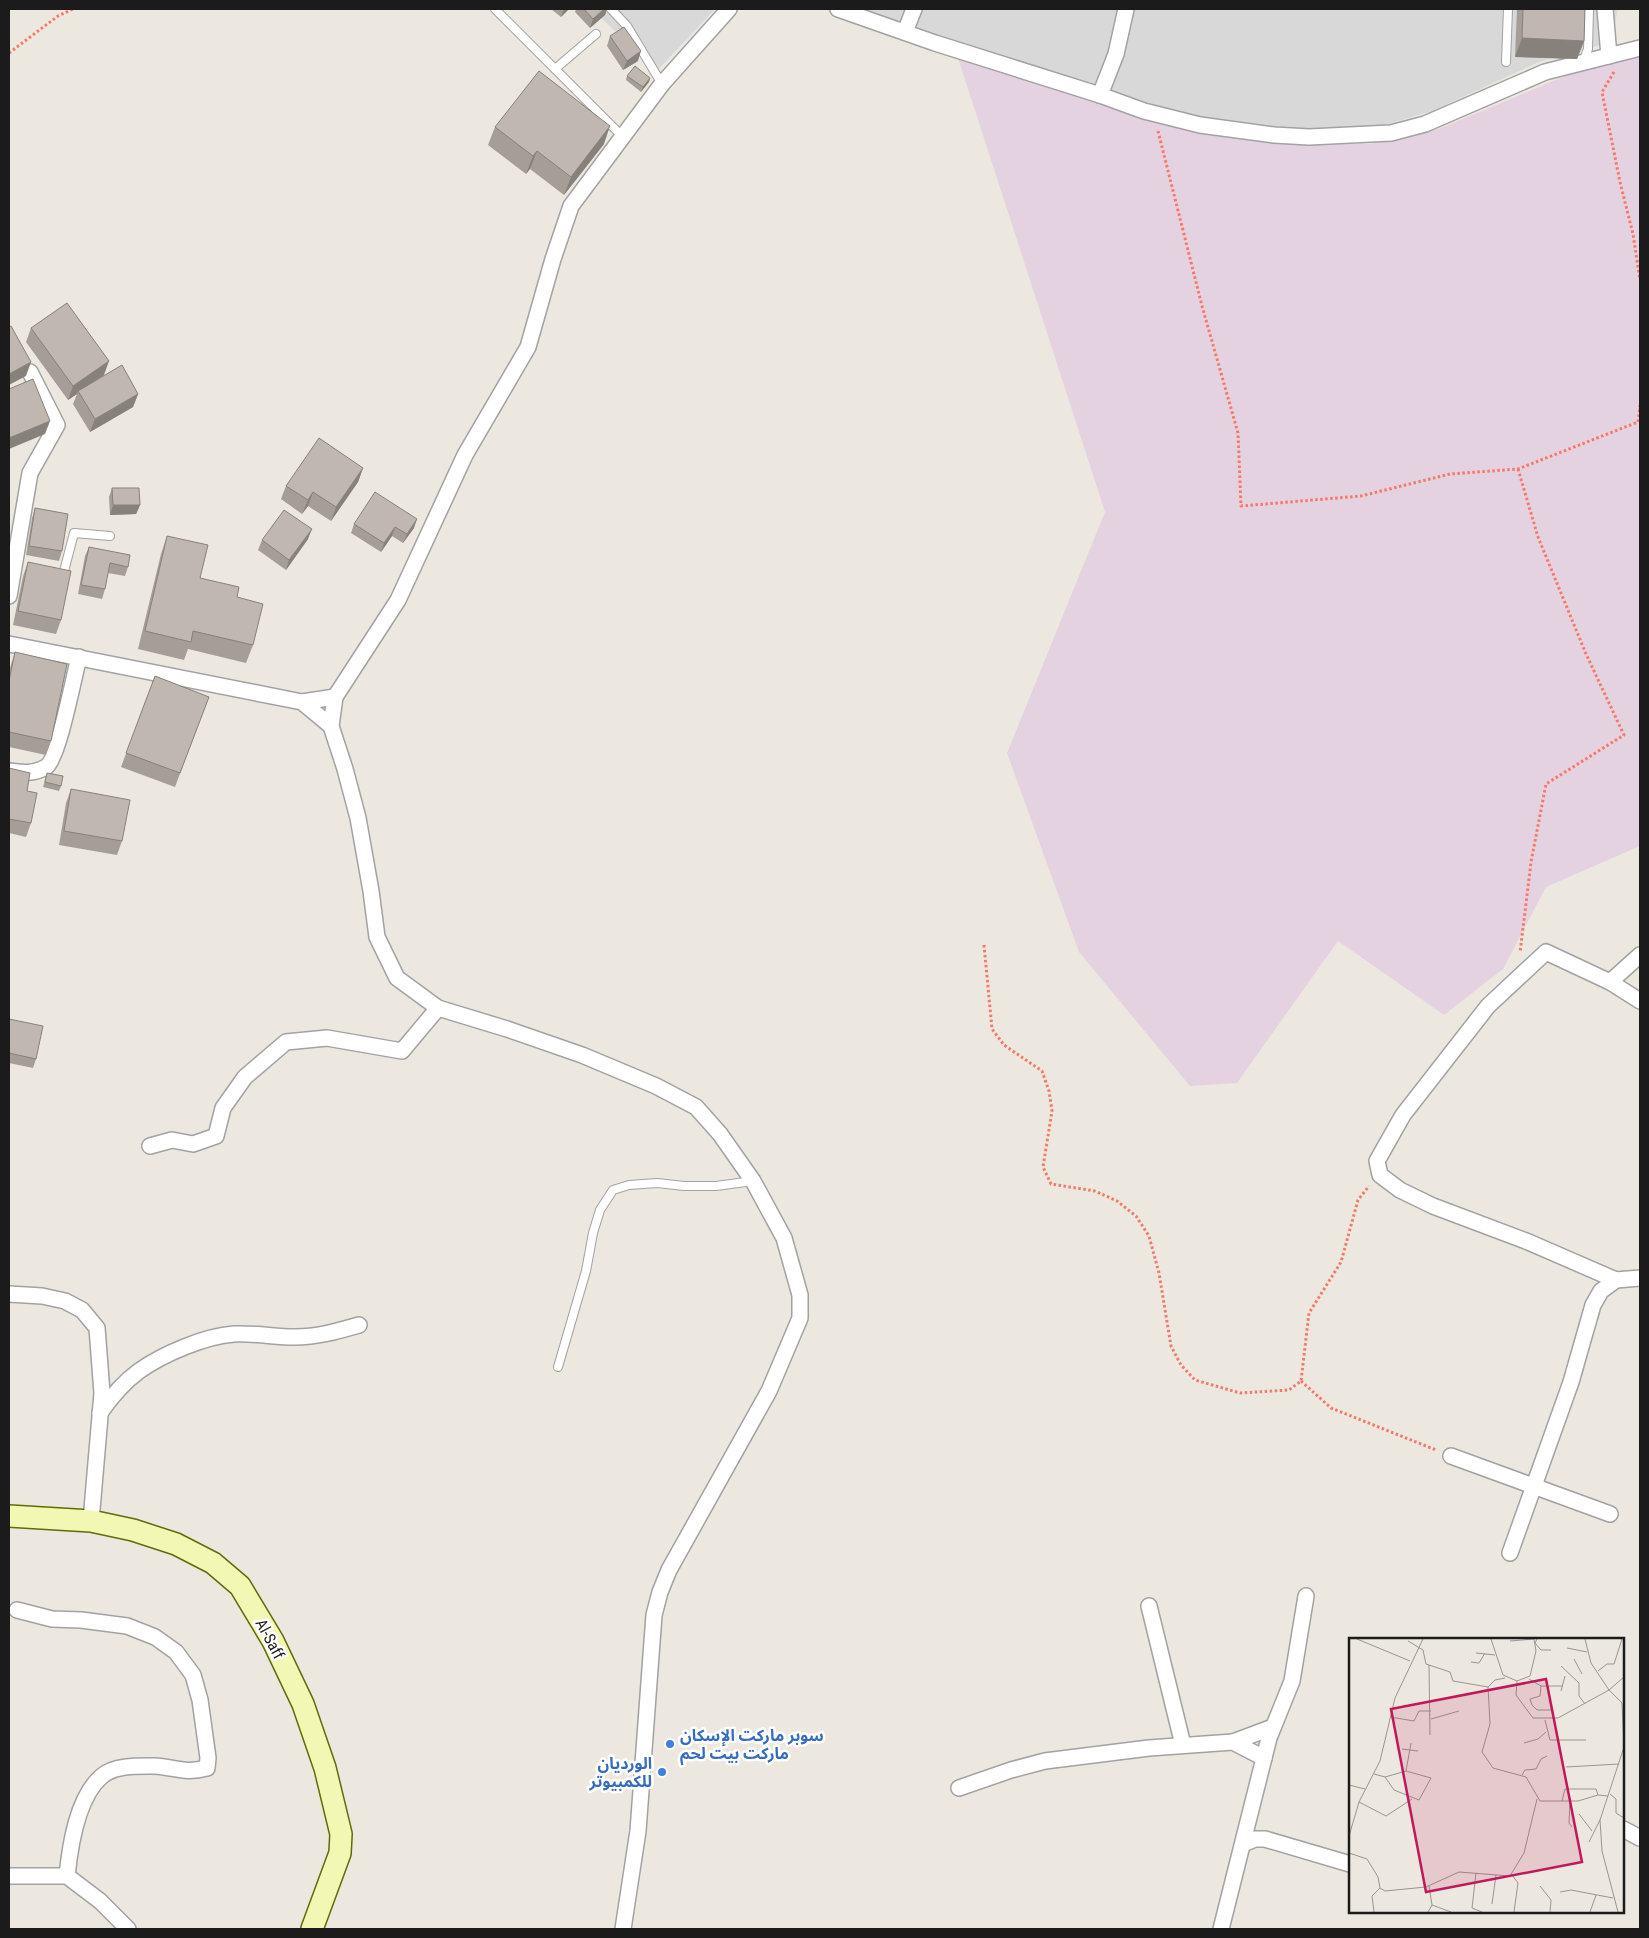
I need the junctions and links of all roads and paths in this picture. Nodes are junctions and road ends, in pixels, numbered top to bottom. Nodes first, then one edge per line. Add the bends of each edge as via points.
1 (73, 9) edge
2 (495, 9) edge
3 (611, 9) edge
4 (729, 9) edge
5 (838, 9) edge
6 (914, 9) edge
7 (1126, 9) edge
8 (1508, 9) edge
9 (1588, 9) edge
10 (1605, 9) edge
11 (905, 32) junction
12 (596, 34) dead end
13 (1633, 50) edge
14 (9, 53) edge
15 (1609, 56) junction
16 (1506, 62) dead end
17 (1583, 62) junction
18 (555, 69) junction
19 (662, 84) junction
20 (1100, 95) junction
21 (1144, 110) junction
22 (623, 137) junction
23 (1640, 280) edge
24 (30, 372) edge
25 (1640, 405) edge
26 (1639, 423) edge
27 (1518, 469) junction
28 (110, 536) dead end
29 (53, 573) edge
30 (9, 596) edge
31 (9, 644) edge
32 (79, 658) junction
33 (335, 697) junction
34 (302, 702) junction
35 (331, 726) junction
36 (9, 772) edge
37 (984, 945) dead end
38 (1640, 955) edge
39 (1517, 979) junction
40 (1610, 982) junction
41 (1640, 1001) edge
42 (438, 1008) junction
43 (150, 1146) dead end
44 (1380, 1175) junction
45 (754, 1181) junction
46 (1640, 1278) edge
47 (1616, 1280) junction
48 (9, 1294) edge
49 (359, 1325) dead end
50 (558, 1367) dead end
51 (1301, 1381) junction
52 (100, 1413) junction
53 (1451, 1456) joint
54 (1534, 1487) junction
55 (1610, 1514) dead end
56 (9, 1516) edge
57 (91, 1522) junction
58 (1510, 1553) dead end
59 (1306, 1596) dead end
60 (1149, 1606) dead end
61 (17, 1610) dead end
62 (1273, 1727) junction
63 (1233, 1742) junction
64 (1183, 1745) junction
65 (1264, 1758) junction
66 (959, 1788) dead end
67 (1624, 1830) edge
68 (1640, 1838) edge
69 (1243, 1844) junction
70 (1349, 1864) edge
71 (9, 1876) edge
72 (67, 1876) junction
73 (128, 1929) edge
74 (312, 1929) edge
75 (623, 1929) edge
76 (1221, 1929) edge

1 - 14 path via 58,16
2 - 18 lane
3 - 19 lane via 627,26
4 - 19 street
5 - 11 street
6 - 11 street
7 - 20 street via 1116,54
8 - 16 lane
9 - 17 lane via 1588,49
10 - 15 street
11 - 20 street
12 - 18 lane
13 - 15 street
13 - 23 path via 1602,92
15 - 17 street
17 - 21 street via 1545,72 1425,124 1391,133 1309,137 1274,135 1200,125
18 - 22 lane
19 - 22 street
20 - 21 street
21 - 27 path via 1156,124 1238,433 1240,506 1361,496 1450,474
22 - 33 street via 571,206 528,347 465,455 398,600
24 - 30 street via 57,424 30,473 19,568
25 - 26 path
26 - 27 path
27 - 39 path via 1538,537 1624,736 1546,784 1531,862
28 - 29 lane via 74,533 63,575
31 - 32 street
32 - 34 street
32 - 36 street via 56,752 48,766 31,773
33 - 34 street
33 - 35 street
34 - 35 street
35 - 42 street via 358,818 376,937 397,978
37 - 51 path via 992,1029 1004,1045 1042,1071 1049,1091 1052,1111 1043,1167 1051,1184 1096,1191 1117,1201 1136,1216 1149,1236 1159,1272 1171,1346 1181,1366 1195,1380 1240,1393 1289,1390
38 - 40 street
39 - 40 street via 1546,952
39 - 44 street via 1488,1006 1403,1115 1377,1160
40 - 41 street
42 - 43 street via 402,1051 327,1038 286,1042 245,1077 223,1108 216,1136 193,1144 172,1140
42 - 45 street via 582,1055 656,1086 696,1107
44 - 47 street via 1400,1190 1433,1206
44 - 51 path via 1358,1200 1341,1262 1309,1313
45 - 50 lane via 716,1186 657,1183 613,1190 600,1210
45 - 75 street via 784,1238 800,1295 800,1318 769,1391 669,1570 660,1592 654,1615 638,1831
46 - 47 street
47 - 54 street via 1601,1291 1593,1306 1571,1382
48 - 52 street via 65,1301 82,1310 97,1328 102,1393
49 - 52 street via 323,1335 233,1334 207,1340 181,1349 140,1371
51 - 53 path via 1331,1408
52 - 57 street
53 - 54 street
54 - 55 street
54 - 58 street
56 - 57 street, Al-Saff
57 - 74 street, Al-Saff via 133,1530 176,1544 213,1563 240,1586 273,1641 303,1704 341,1834 340,1854
59 - 62 street via 1292,1681
60 - 64 street
61 - 72 street via 52,1619 127,1626 155,1637 176,1652 194,1675 200,1700 207,1768 193,1772 141,1766 120,1768 102,1776 89,1792 77,1819 70,1841
62 - 63 street
62 - 65 street
63 - 64 street
63 - 65 street
64 - 66 street via 1046,1761
65 - 69 street
67 - 68 street
69 - 70 street via 1264,1839
69 - 76 street
71 - 72 street
72 - 73 street via 100,1901

